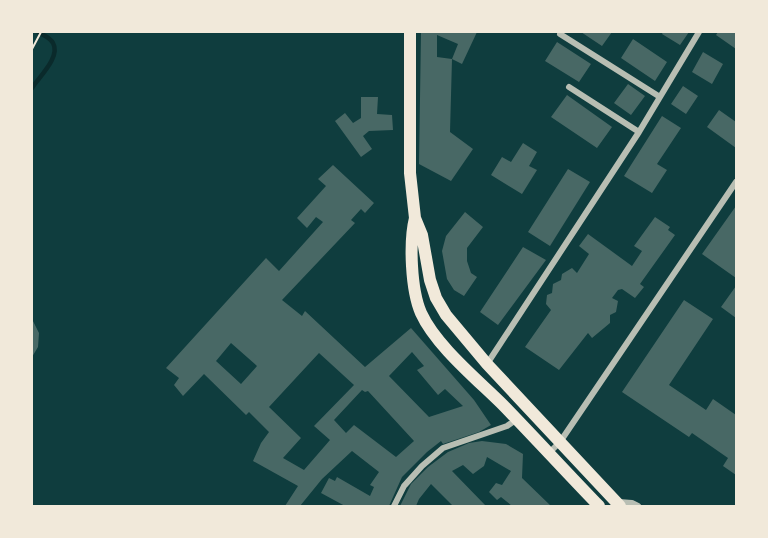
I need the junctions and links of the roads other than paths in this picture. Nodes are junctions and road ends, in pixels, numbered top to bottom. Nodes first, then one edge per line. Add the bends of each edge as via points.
1 (410, 32) edge
2 (699, 32) edge
3 (560, 34) dead end
4 (569, 87) dead end
5 (660, 97) junction
6 (639, 132) junction
7 (736, 182) edge
8 (415, 218) junction
9 (487, 364) junction
10 (517, 419) junction
11 (560, 442) junction
12 (549, 453) junction
13 (618, 504) edge
14 (394, 507) edge
15 (599, 507) edge
16 (638, 507) edge

1 - 8 main road via 410,173
2 - 5 street
3 - 5 street
4 - 6 street
5 - 6 street
6 - 9 street
7 - 11 street
8 - 9 main road via 436,298
8 - 10 main road via 411,234 421,312 441,342
9 - 11 main road
10 - 12 main road
10 - 14 street via 443,448 404,486
11 - 12 street
11 - 13 main road
12 - 15 main road
13 - 16 street via 632,503

